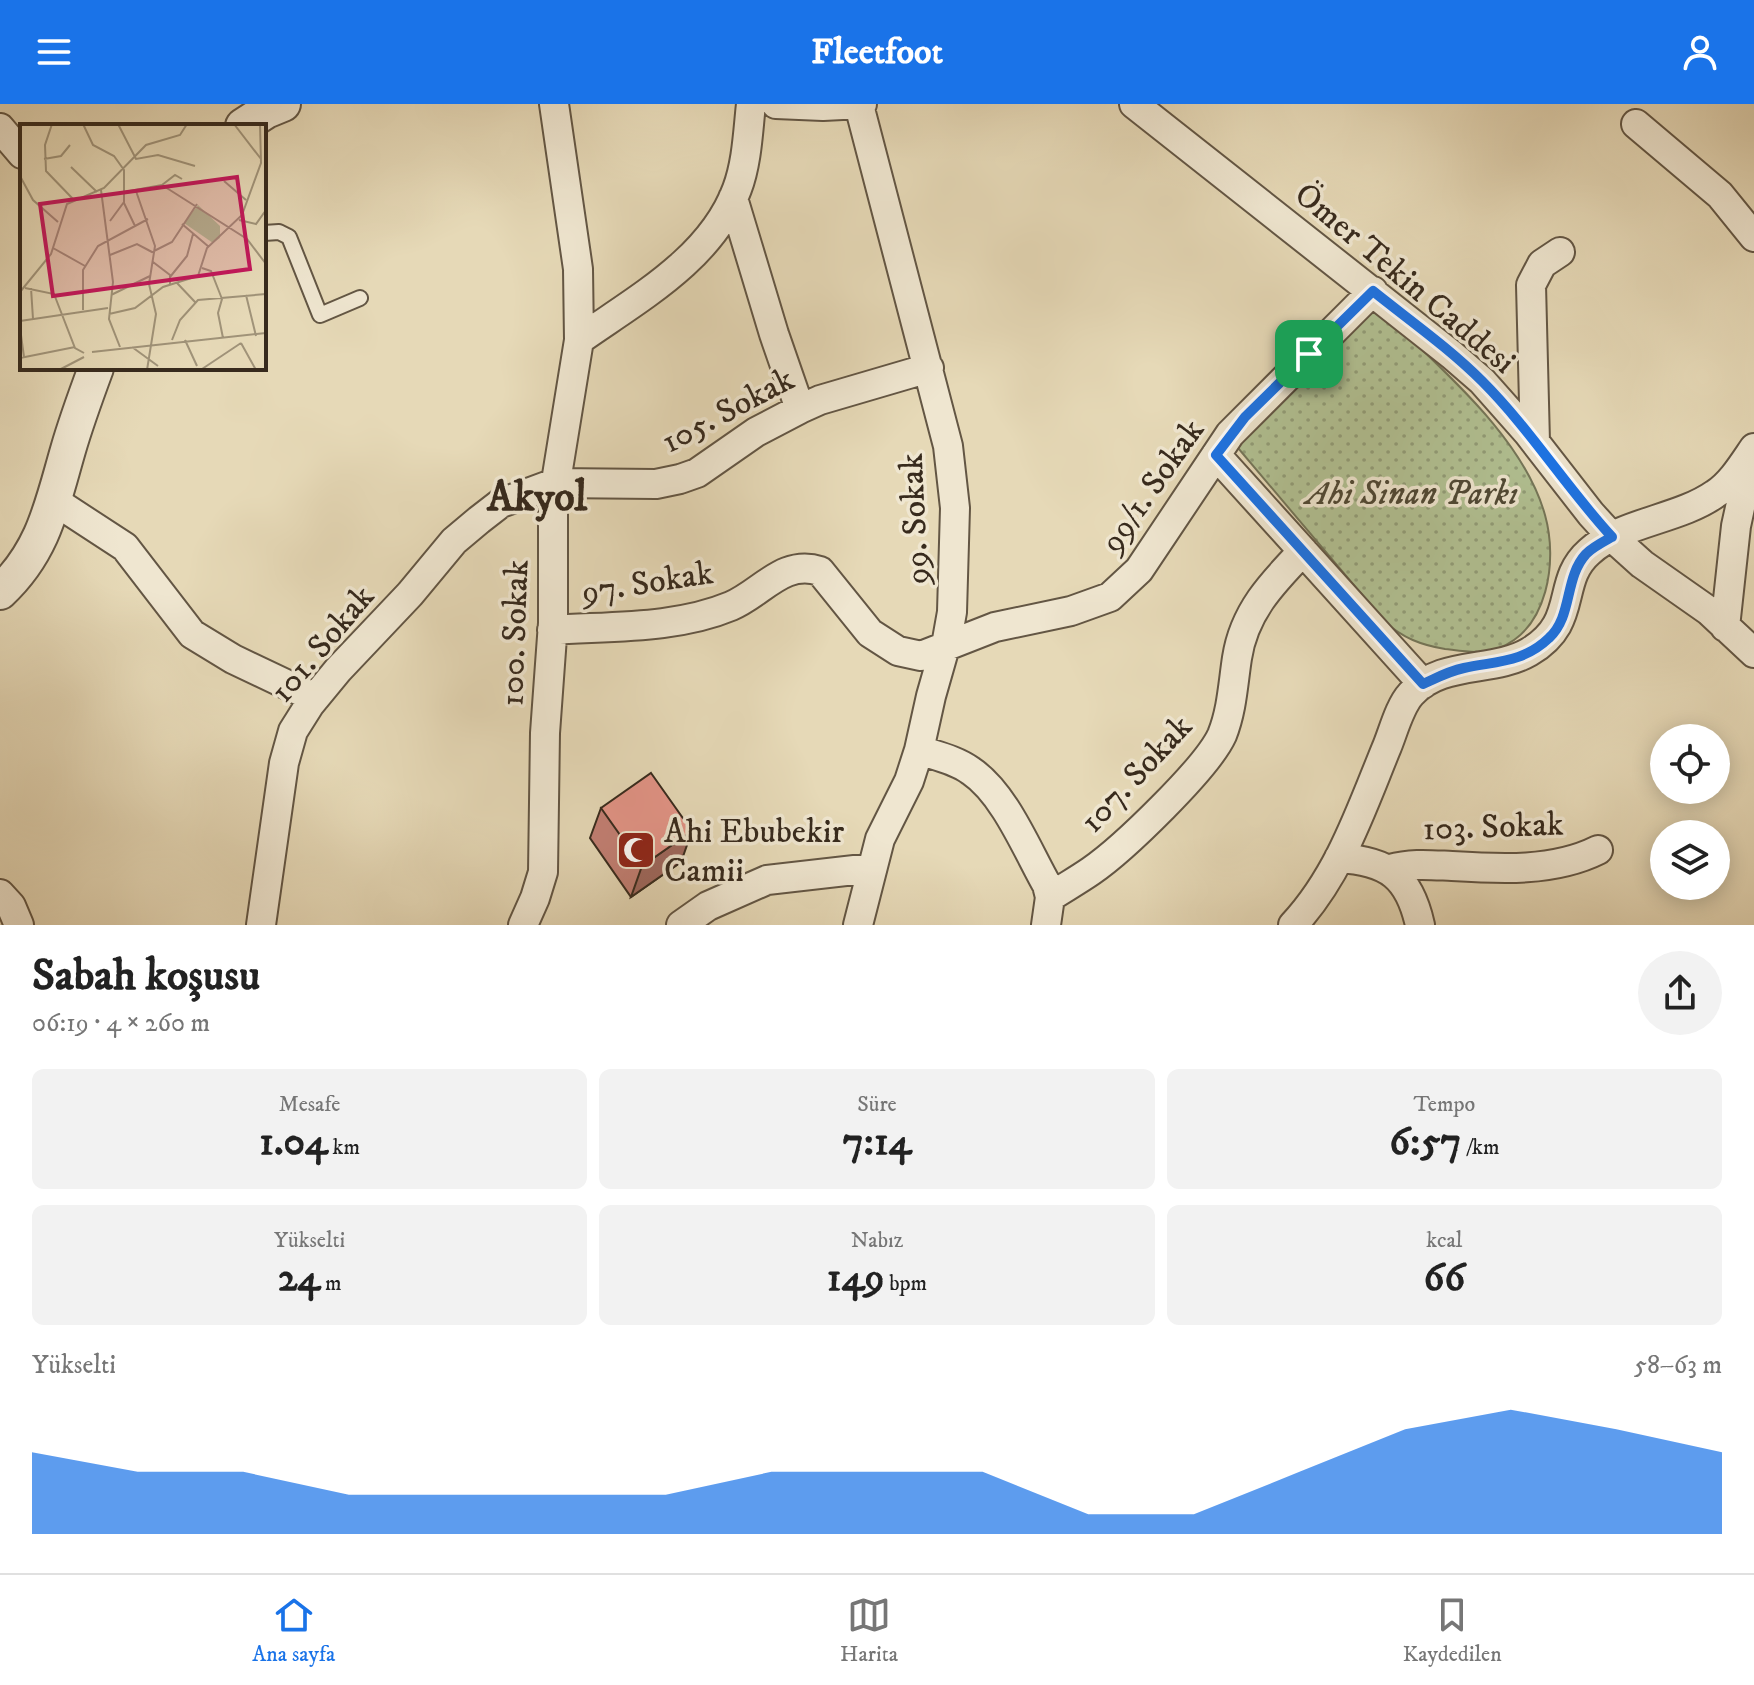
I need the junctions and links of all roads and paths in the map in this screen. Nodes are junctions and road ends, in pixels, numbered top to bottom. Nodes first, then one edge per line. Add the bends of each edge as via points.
1 (283, 104) edge
2 (554, 104) edge
3 (751, 104) edge
4 (776, 104) edge
5 (860, 104) edge
6 (1134, 104) edge
7 (246, 124) edge
8 (1636, 124) dead end
9 (0, 128) edge
10 (20, 152) edge
11 (733, 198) junction
12 (266, 233) edge
13 (1754, 237) edge
14 (1560, 252) dead end
15 (1373, 291) junction
16 (360, 298) dead end
17 (579, 340) junction
18 (929, 368) junction
19 (95, 370) edge
20 (800, 409) junction
21 (1535, 442) junction
22 (1754, 448) edge
23 (1216, 455) junction
24 (555, 483) junction
25 (1738, 497) edge
26 (53, 500) junction
27 (1612, 537) junction
28 (1303, 551) junction
29 (0, 592) edge
30 (1725, 627) junction
31 (552, 630) junction
32 (945, 647) junction
33 (1754, 653) edge
34 (1423, 684) junction
35 (315, 698) junction
36 (919, 750) junction
37 (1598, 850) dead end
38 (1339, 858) junction
39 (872, 868) junction
40 (1390, 869) junction
41 (0, 894) edge
42 (1048, 911) edge
43 (19, 925) edge
44 (261, 925) edge
45 (523, 925) edge
46 (681, 925) edge
47 (858, 925) edge
48 (1293, 925) edge
49 (1420, 925) edge

1 - 7 street
2 - 17 street, 100. Sokak via 578,269
3 - 11 street
4 - 5 street
5 - 18 street, 99. Sokak
6 - 15 street, Ömer Tekin Caddesi
8 - 13 street via 1720,195
9 - 10 street
11 - 17 street via 685,263
11 - 20 street
12 - 16 lane via 289,237 320,315
14 - 21 street via 1542,264 1531,285
15 - 21 street, Ömer Tekin Caddesi via 1482,381
15 - 23 street, 99/1. Sokak via 1245,417
17 - 24 street, 100. Sokak
18 - 20 street, 105. Sokak
18 - 32 street, 99. Sokak via 948,446 955,508 952,612
19 - 26 street
20 - 24 street, 105. Sokak via 680,479 656,484
21 - 27 street, Ömer Tekin Caddesi
22 - 25 street
23 - 28 street
23 - 32 street, 99/1. Sokak via 1139,570 1110,597 995,627
24 - 31 street, 100. Sokak
24 - 35 street, 101. Sokak via 501,503 454,541
25 - 27 street
25 - 30 street
26 - 29 street via 35,550
26 - 35 street via 125,547 192,634
27 - 30 street, Ömer Tekin Caddesi
27 - 34 street via 1587,553 1575,569 1564,614 1551,637 1508,662 1463,668
28 - 34 street
28 - 42 street, 107. Sokak via 1270,585 1242,635 1230,715 1220,739 1195,773
30 - 33 street, Ömer Tekin Caddesi
31 - 32 street, 97. Sokak via 690,619 734,605 784,571 809,567 820,571 870,633 898,651 921,656
31 - 45 street, 100. Sokak via 543,872
32 - 36 street, 99. Sokak
34 - 38 street via 1410,694
35 - 44 street, 101. Sokak via 293,731 284,763
36 - 39 street, 99. Sokak
36 - 42 street via 975,773 1002,804 1047,885
37 - 40 street, 103. Sokak via 1528,867 1420,864
38 - 40 street
38 - 48 street
39 - 46 street via 767,880 708,906
39 - 47 street, 99. Sokak
40 - 49 street via 1411,898
41 - 43 street

